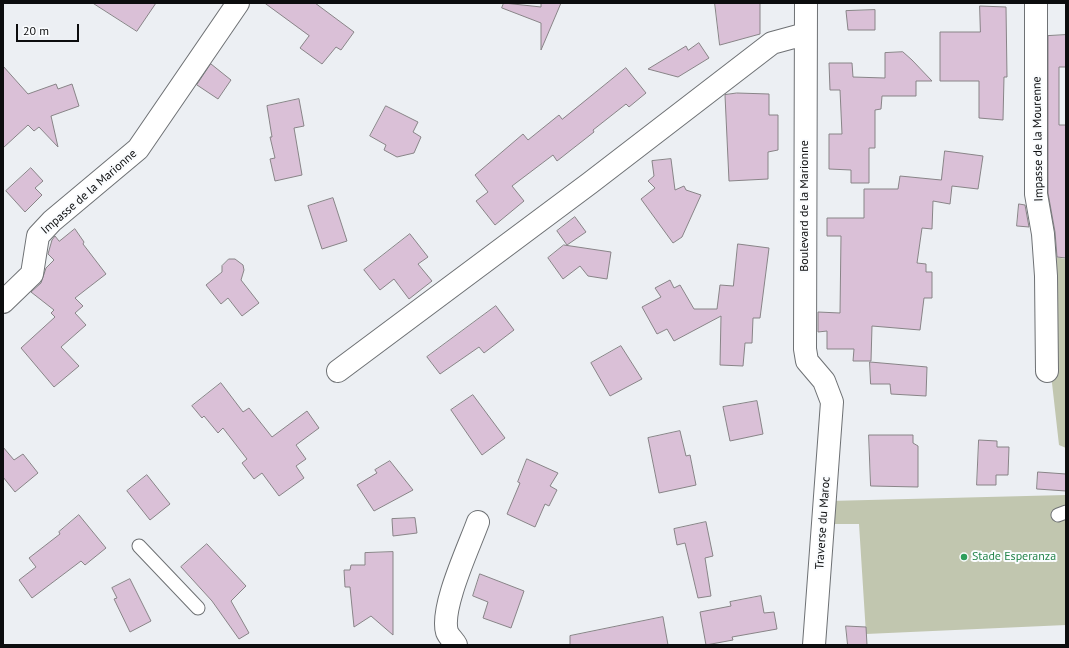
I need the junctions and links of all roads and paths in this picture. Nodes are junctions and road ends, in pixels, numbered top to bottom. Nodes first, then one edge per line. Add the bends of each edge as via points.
1 (238, 3) edge
2 (806, 3) edge
3 (1036, 3) edge
4 (805, 34) junction
5 (3, 302) edge
6 (338, 371) dead end
7 (1047, 371) dead end
8 (832, 402) joint
9 (478, 522) dead end
10 (139, 546) dead end
11 (198, 608) dead end
12 (456, 645) edge
13 (814, 645) edge

1 - 5 street, Impasse de la Marionne via 138,148 38,236 32,274
2 - 4 street, Boulevard de la Marionne
3 - 7 street, Impasse de la Mourenne via 1036,194 1043,234 1046,276
4 - 6 street via 772,43
4 - 8 street, Boulevard de la Marionne via 805,349 807,361 824,381
8 - 13 street, Traverse du Maroc
9 - 12 street via 446,616 448,633
10 - 11 lane

